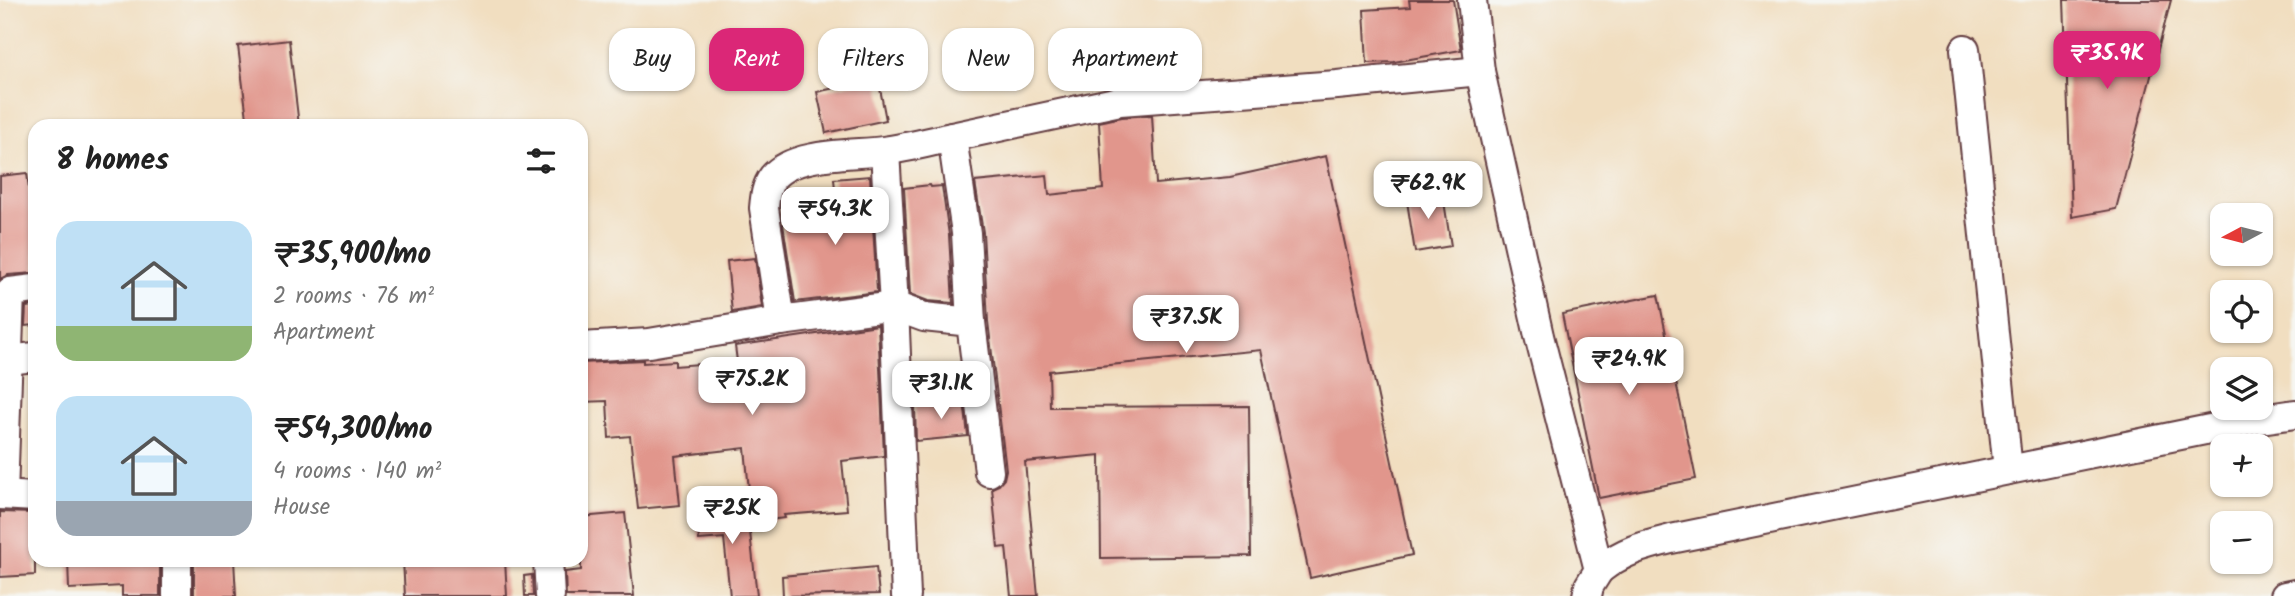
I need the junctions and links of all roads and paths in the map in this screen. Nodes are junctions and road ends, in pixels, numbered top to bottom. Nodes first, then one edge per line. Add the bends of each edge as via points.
1 (1472, 0) edge
2 (1965, 49) dead end
3 (1480, 71) junction
4 (952, 137) junction
5 (885, 150) junction
6 (15, 291) edge
7 (894, 306) junction
8 (781, 321) junction
9 (971, 321) junction
10 (588, 347) edge
11 (28, 358) edge
12 (7, 360) junction
13 (2295, 414) edge
14 (2008, 470) junction
15 (989, 472) dead end
16 (2, 495) edge
17 (28, 497) edge
18 (177, 567) edge
19 (548, 567) edge
20 (1599, 570) junction
21 (2295, 594) edge
22 (177, 596) edge
23 (550, 596) edge
24 (906, 596) edge
25 (1587, 596) edge
26 (2285, 596) edge

1 - 3 street
2 - 14 street
3 - 4 street via 1120,101
3 - 20 street via 1539,336
4 - 5 street
4 - 9 street via 966,233
5 - 7 street
5 - 8 street via 810,158 774,177 764,208
6 - 12 street
7 - 8 street
7 - 9 street via 924,317
7 - 24 street
8 - 10 street via 649,344
9 - 15 street
11 - 12 street
12 - 16 street
13 - 14 street
14 - 20 street via 1671,539 1636,548
16 - 17 street
18 - 22 street
19 - 23 street
20 - 25 street
21 - 26 street

